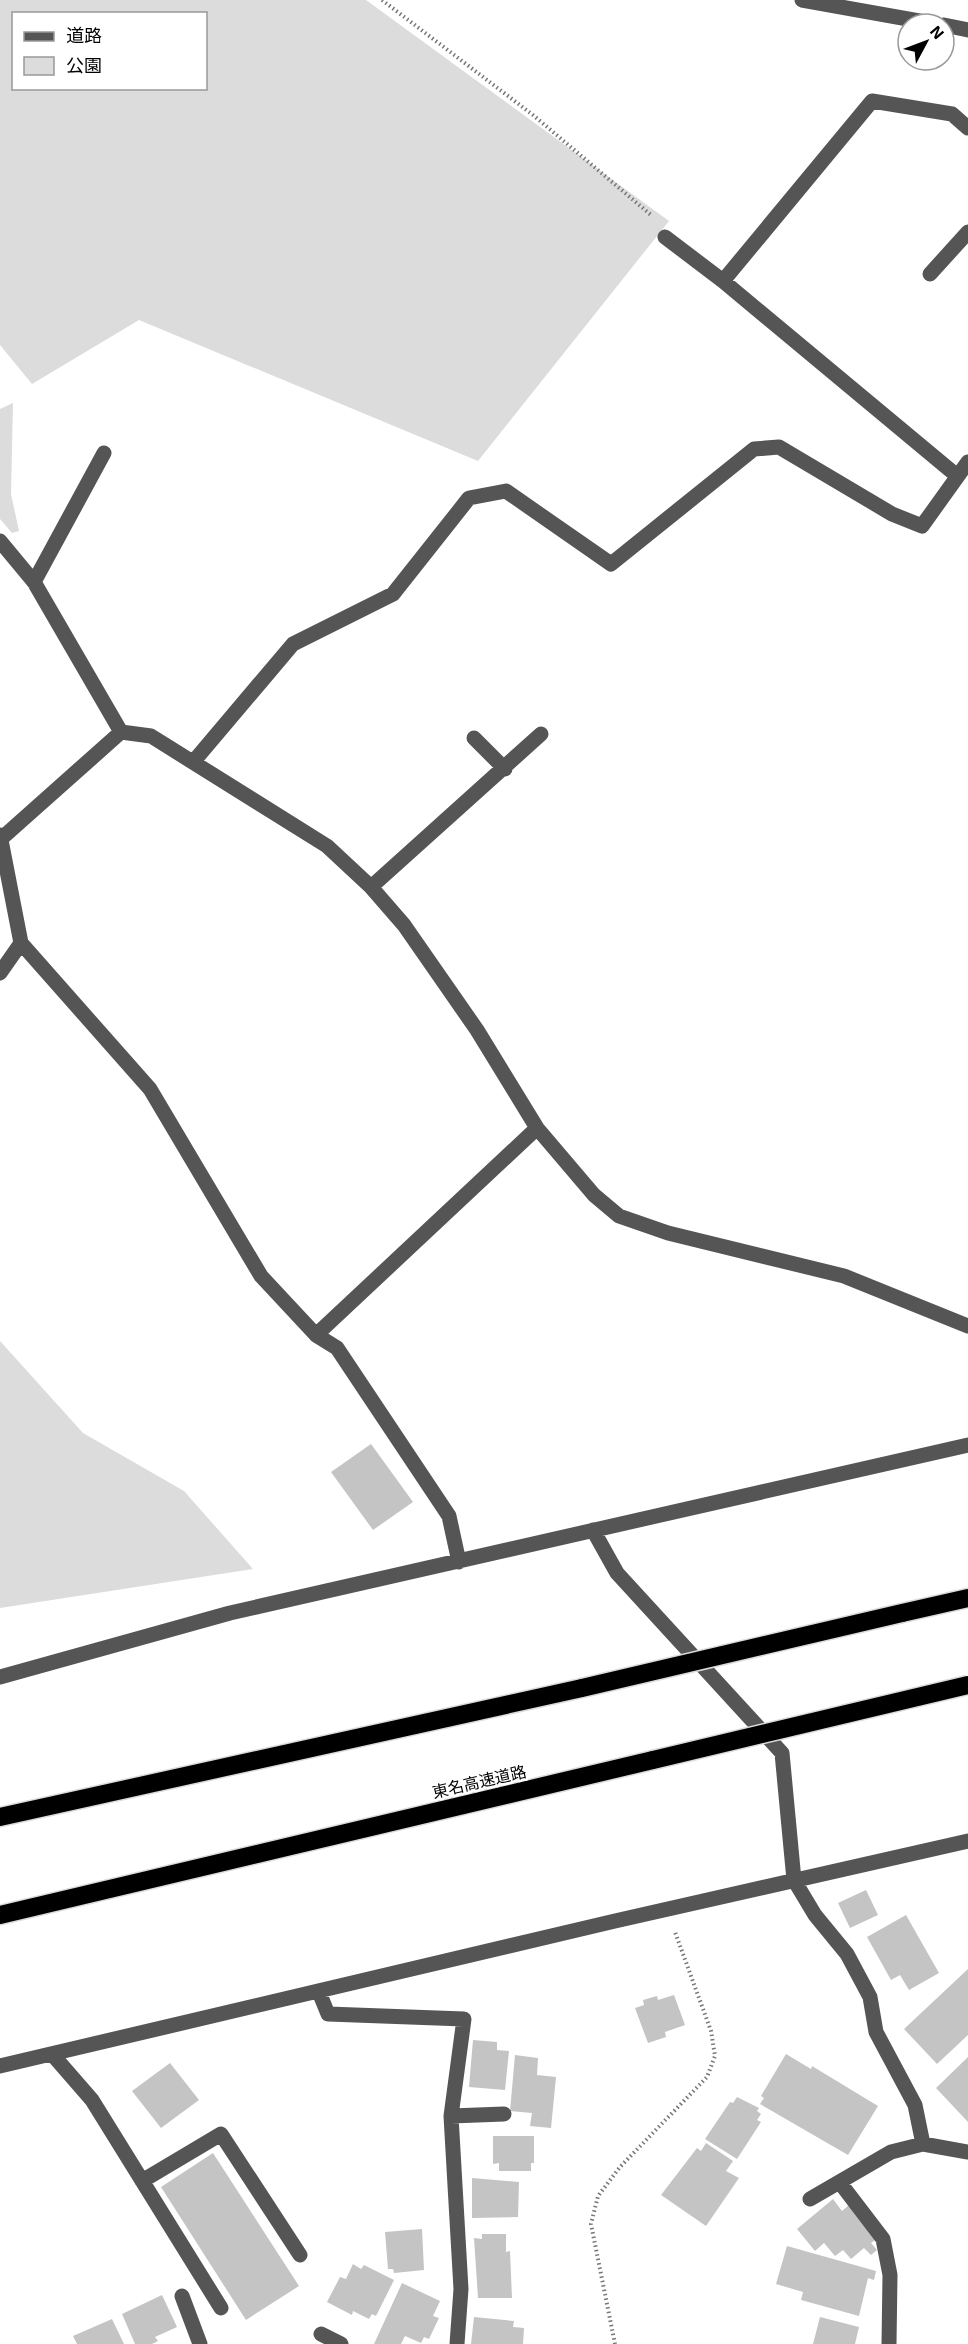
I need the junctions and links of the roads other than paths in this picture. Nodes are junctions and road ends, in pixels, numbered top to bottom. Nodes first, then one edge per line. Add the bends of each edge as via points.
1 (802, 0) edge
2 (896, 17) edge
3 (968, 128) edge
4 (968, 231) edge
5 (665, 237) road end
6 (930, 274) dead end
7 (723, 280) junction
8 (104, 453) dead end
9 (968, 462) edge
10 (956, 475) junction
11 (0, 541) edge
12 (34, 582) junction
13 (121, 732) junction
14 (541, 734) dead end
15 (474, 738) dead end
16 (194, 761) junction
17 (505, 768) junction
18 (1, 836) edge
19 (371, 887) junction
20 (21, 943) junction
21 (0, 973) edge
22 (537, 1128) junction
23 (968, 1326) edge
24 (316, 1335) junction
25 (968, 1445) edge
26 (593, 1530) junction
27 (459, 1562) junction
28 (968, 1598) edge
29 (0, 1677) edge
30 (968, 1685) edge
31 (0, 1817) edge
32 (968, 1841) edge
33 (794, 1880) junction
34 (0, 1915) edge
35 (319, 1992) junction
36 (52, 2054) junction
37 (0, 2066) edge
38 (504, 2114) dead end
39 (451, 2116) junction
40 (923, 2144) junction
41 (968, 2152) edge
42 (142, 2181) junction
43 (841, 2184) junction
44 (810, 2199) dead end
45 (300, 2254) dead end
46 (182, 2296) dead end
47 (221, 2308) dead end
48 (321, 2334) dead end
49 (200, 2344) edge
50 (341, 2344) edge
51 (458, 2344) edge
52 (888, 2344) edge

1 - 2 street
3 - 7 street via 952,114 872,101
4 - 6 street
5 - 7 street
7 - 10 street
8 - 12 street
9 - 10 street
10 - 16 street via 922,526 892,514 779,447 754,449 611,564 506,491 469,498 393,594 293,644
11 - 12 street
12 - 13 street
13 - 16 street via 151,736
13 - 18 street
14 - 17 street
15 - 17 street
16 - 19 street via 327,846
17 - 19 street
18 - 20 street
19 - 22 street via 404,925 477,1030
20 - 21 street
20 - 24 street via 150,1089 261,1276
22 - 23 street via 594,1195 619,1216 668,1233 844,1276
22 - 24 street
24 - 27 street via 337,1348 449,1516
25 - 26 street
26 - 27 street
26 - 33 street via 617,1573 782,1753
27 - 29 street via 230,1613
28 - 31 highway, bridge
30 - 34 highway, 東名高速道路, bridge
32 - 33 street
33 - 35 street
33 - 40 street via 815,1915 847,1953 870,1997 876,2032 915,2105
35 - 36 street
35 - 39 street via 328,2014 464,2019
36 - 37 street
36 - 42 street via 92,2100
38 - 39 street
39 - 51 street via 461,2289
40 - 41 street
40 - 43 street via 891,2152
42 - 45 street via 221,2134
42 - 47 street
43 - 44 street
43 - 52 street via 883,2239 890,2275
46 - 49 street
48 - 50 street

